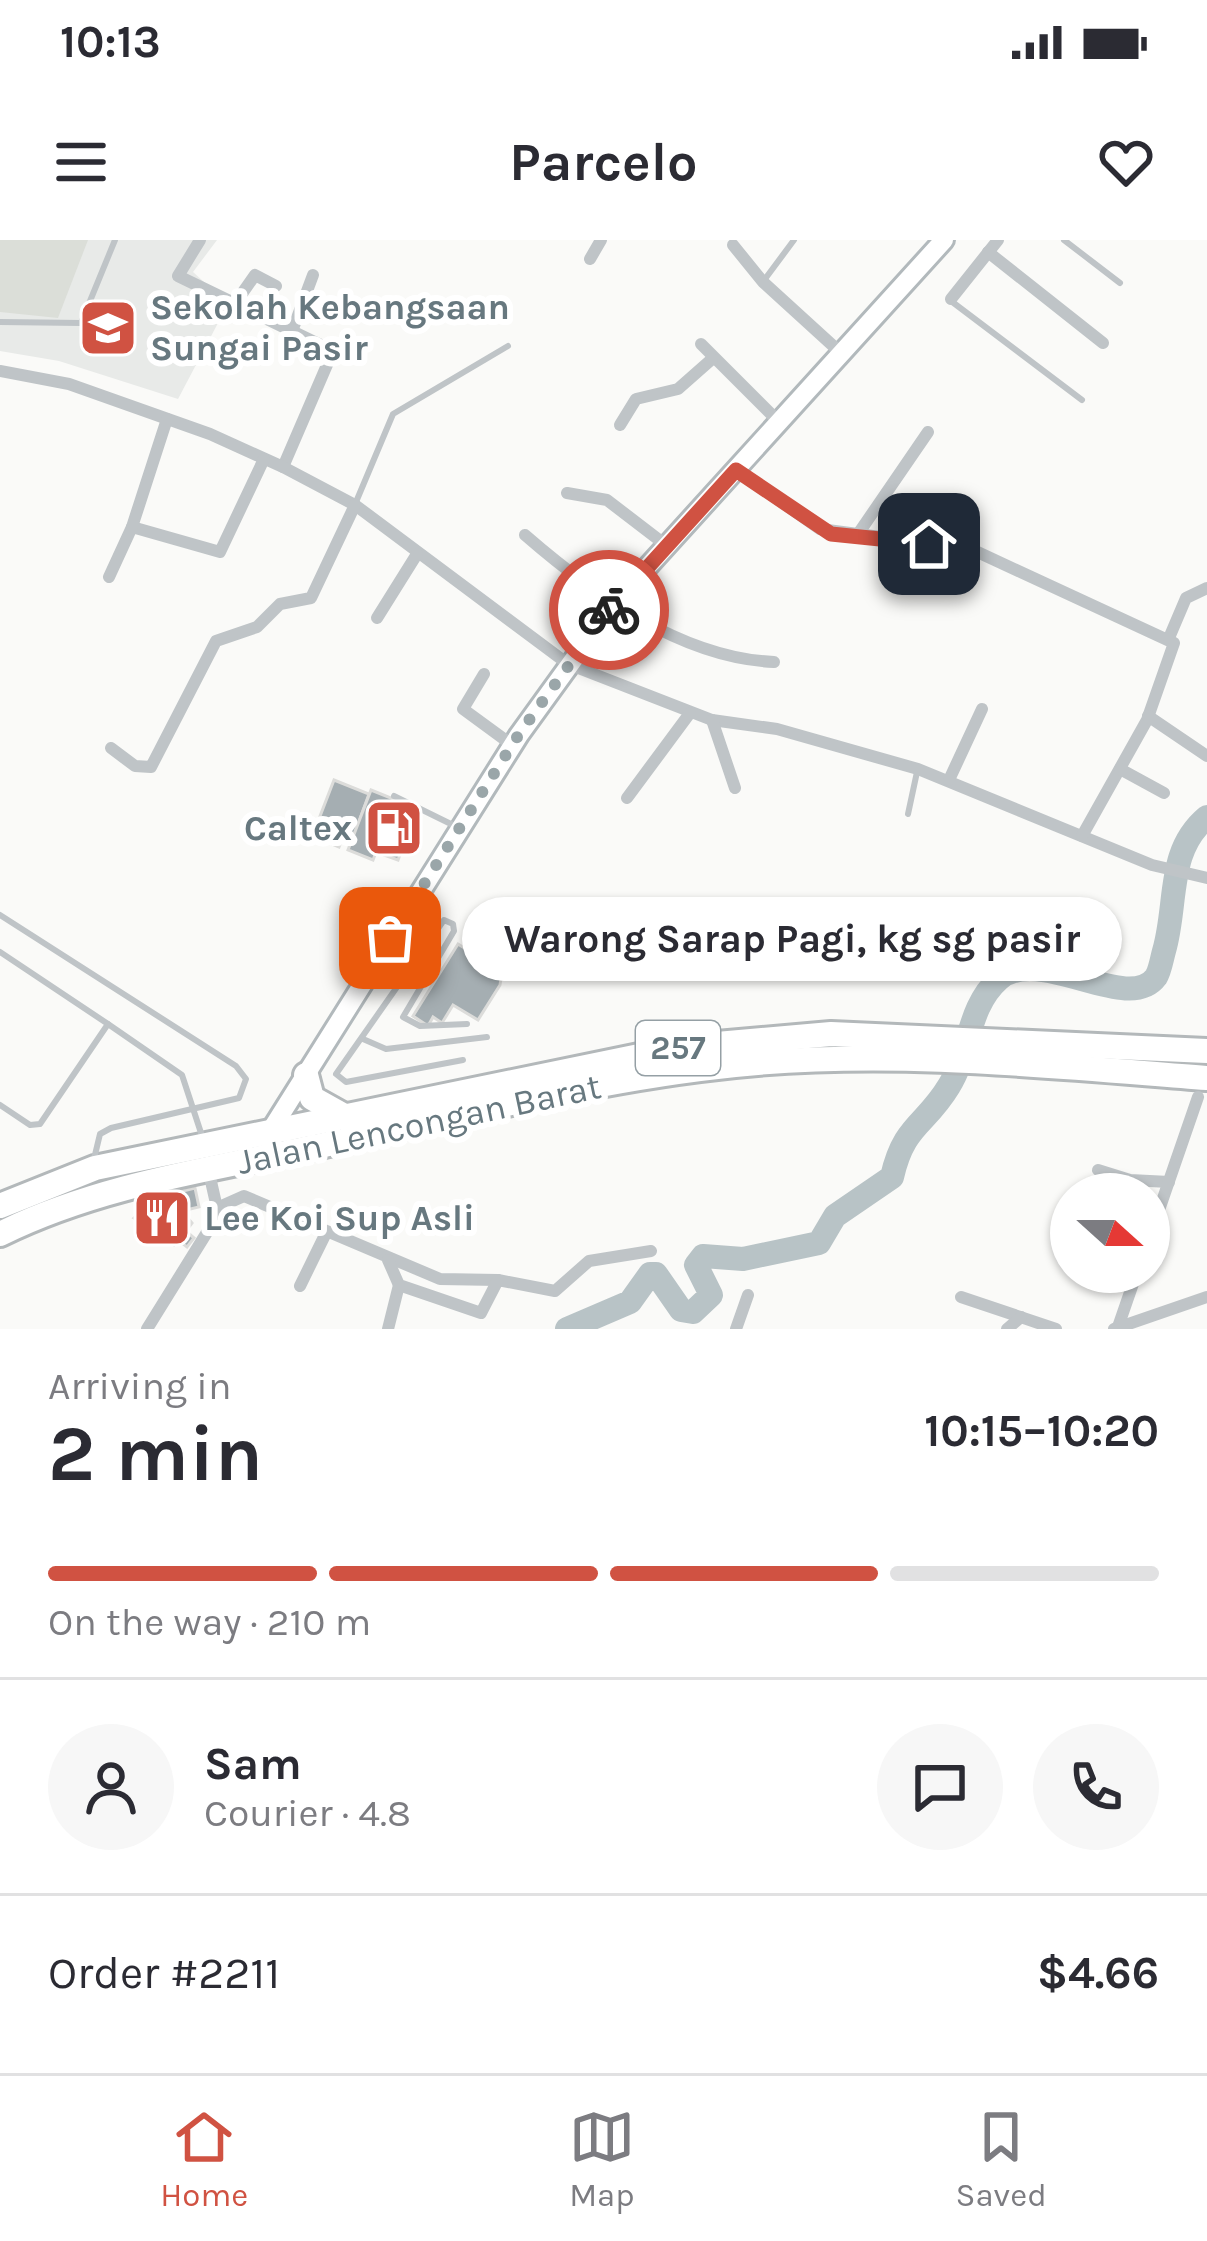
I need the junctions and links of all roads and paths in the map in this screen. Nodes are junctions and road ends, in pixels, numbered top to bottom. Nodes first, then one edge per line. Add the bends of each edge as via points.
1 (116, 240) edge
2 (200, 240) edge
3 (601, 240) edge
4 (794, 240) edge
5 (944, 240) edge
6 (998, 240) edge
7 (1064, 240) edge
8 (734, 245) dead end
9 (988, 252) junction
10 (590, 260) dead end
11 (313, 275) dead end
12 (763, 282) junction
13 (1120, 283) dead end
14 (276, 286) dead end
15 (951, 299) joint
16 (234, 305) junction
17 (0, 322) edge
18 (291, 334) junction
19 (701, 344) dead end
20 (1103, 344) dead end
21 (508, 346) dead end
22 (842, 354) junction
23 (712, 359) junction
24 (0, 371) edge
25 (1082, 400) dead end
26 (167, 419) junction
27 (780, 423) junction
28 (620, 425) dead end
29 (928, 433) dead end
30 (264, 459) junction
31 (284, 467) junction
32 (736, 470) junction
33 (567, 493) dead end
34 (355, 505) junction
35 (132, 526) junction
36 (525, 536) dead end
37 (856, 537) junction
38 (667, 546) junction
39 (417, 554) junction
40 (109, 577) dead end
41 (1207, 588) edge
42 (613, 605) junction
43 (377, 618) dead end
44 (1169, 638) junction
45 (774, 662) dead end
46 (568, 664) junction
47 (484, 674) dead end
48 (982, 709) dead end
49 (690, 712) junction
50 (1148, 716) junction
51 (712, 720) junction
52 (512, 746) junction
53 (111, 748) dead end
54 (1207, 755) edge
55 (918, 769) junction
56 (1120, 769) junction
57 (949, 780) junction
58 (735, 788) dead end
59 (1164, 793) dead end
60 (394, 796) dead end
61 (627, 798) dead end
62 (908, 814) dead end
63 (458, 828) junction
64 (1082, 836) junction
65 (1207, 878) edge
66 (0, 915) edge
67 (390, 938) junction
68 (0, 952) edge
69 (418, 955) junction
70 (433, 964) junction
71 (108, 1024) junction
72 (467, 1024) dead end
73 (487, 1037) dead end
74 (363, 1039) junction
75 (918, 1048) junction
76 (981, 1050) junction
77 (1207, 1052) edge
78 (463, 1060) dead end
79 (306, 1075) junction
80 (1203, 1087) edge
81 (0, 1105) edge
82 (197, 1107) junction
83 (346, 1117) junction
84 (270, 1132) junction
85 (206, 1155) junction
86 (253, 1158) junction
87 (95, 1168) junction
88 (1097, 1170) dead end
89 (1107, 1173) edge
90 (1170, 1178) edge
91 (0, 1206) edge
92 (218, 1208) junction
93 (0, 1234) edge
94 (325, 1234) junction
95 (651, 1251) dead end
96 (388, 1260) junction
97 (498, 1280) junction
98 (300, 1286) dead end
99 (399, 1286) junction
100 (1129, 1293) edge
101 (748, 1295) dead end
102 (961, 1297) dead end
103 (1207, 1297) edge
104 (1021, 1317) junction
105 (1116, 1328) edge
106 (147, 1329) edge
107 (388, 1329) edge
108 (736, 1329) edge
109 (1006, 1329) edge
110 (1057, 1329) edge

1 - 17 lane via 81,323
2 - 16 street via 177,275
3 - 10 street
4 - 12 lane
5 - 22 main road
6 - 9 street
7 - 13 lane
8 - 12 street
9 - 15 street
9 - 20 street
11 - 18 street
12 - 22 street
14 - 16 street via 256,275
15 - 25 lane
16 - 18 street
18 - 31 street via 334,356
19 - 23 street
21 - 34 lane via 393,414
22 - 27 main road
23 - 27 street
23 - 28 street via 678,389 636,399
24 - 26 street via 69,384
26 - 30 street
26 - 35 street
27 - 32 main road
29 - 37 street
30 - 31 street
30 - 35 street via 220,552
31 - 34 street
32 - 37 street via 809,524
32 - 38 main road
33 - 38 street via 607,500
34 - 39 street
34 - 53 street via 311,598 280,604 257,627 216,641 151,767
35 - 40 street
36 - 42 street
37 - 44 street via 971,549
38 - 42 main road
39 - 43 street
39 - 46 street
41 - 44 street via 1186,598
42 - 45 street via 735,660
42 - 46 main road
44 - 50 street via 1174,650
46 - 49 street
46 - 52 main road
47 - 52 street via 463,709
48 - 57 street
49 - 51 street
49 - 61 street
50 - 54 street
50 - 56 street
51 - 55 street via 778,729
51 - 58 street
52 - 63 main road
55 - 57 street
55 - 62 lane
56 - 59 street
56 - 64 street
57 - 64 street
60 - 63 lane
63 - 67 main road
64 - 65 street via 1152,866
66 - 82 lane via 242,1072 239,1098
67 - 69 lane
67 - 79 main road
68 - 71 lane
69 - 70 lane
69 - 70 lane via 440,922 454,924
69 - 74 lane
70 - 72 lane via 404,1022
71 - 81 lane via 40,1124
71 - 82 lane via 182,1075
73 - 74 lane via 386,1049
74 - 78 lane via 337,1072 341,1080
75 - 76 highway, Jalan Lencongan Barat / 257
75 - 83 highway, Jalan Lencongan Barat / 257 via 831,1034 683,1047
75 - 86 highway, Jalan Lencongan Barat / 257 via 676,1073
76 - 77 highway, Jalan Lencongan Barat / 257
76 - 80 highway, Jalan Lencongan Barat / 257
79 - 83 highway via 312,1098
79 - 84 main road
80 - 90 street
82 - 85 lane
82 - 87 lane via 100,1134
83 - 84 highway, Jalan Lencongan Barat / 257
84 - 85 highway, Jalan Lencongan Barat / 257
84 - 86 main road
85 - 86 highway, Jalan Lencongan Barat / 257
85 - 87 highway, Jalan Lencongan Barat / 257
85 - 92 street
85 - 93 highway, Jalan Lencongan Barat / 257
87 - 91 highway, Jalan Lencongan Barat / 257
88 - 89 street
92 - 94 street via 244,1196
92 - 106 street
94 - 96 street
94 - 98 street
95 - 97 street via 589,1261 555,1292
96 - 97 street via 452,1282
96 - 99 street
97 - 99 street via 481,1313
99 - 107 street
100 - 105 street
101 - 108 street
102 - 104 street
103 - 105 street
104 - 109 street
104 - 110 street

